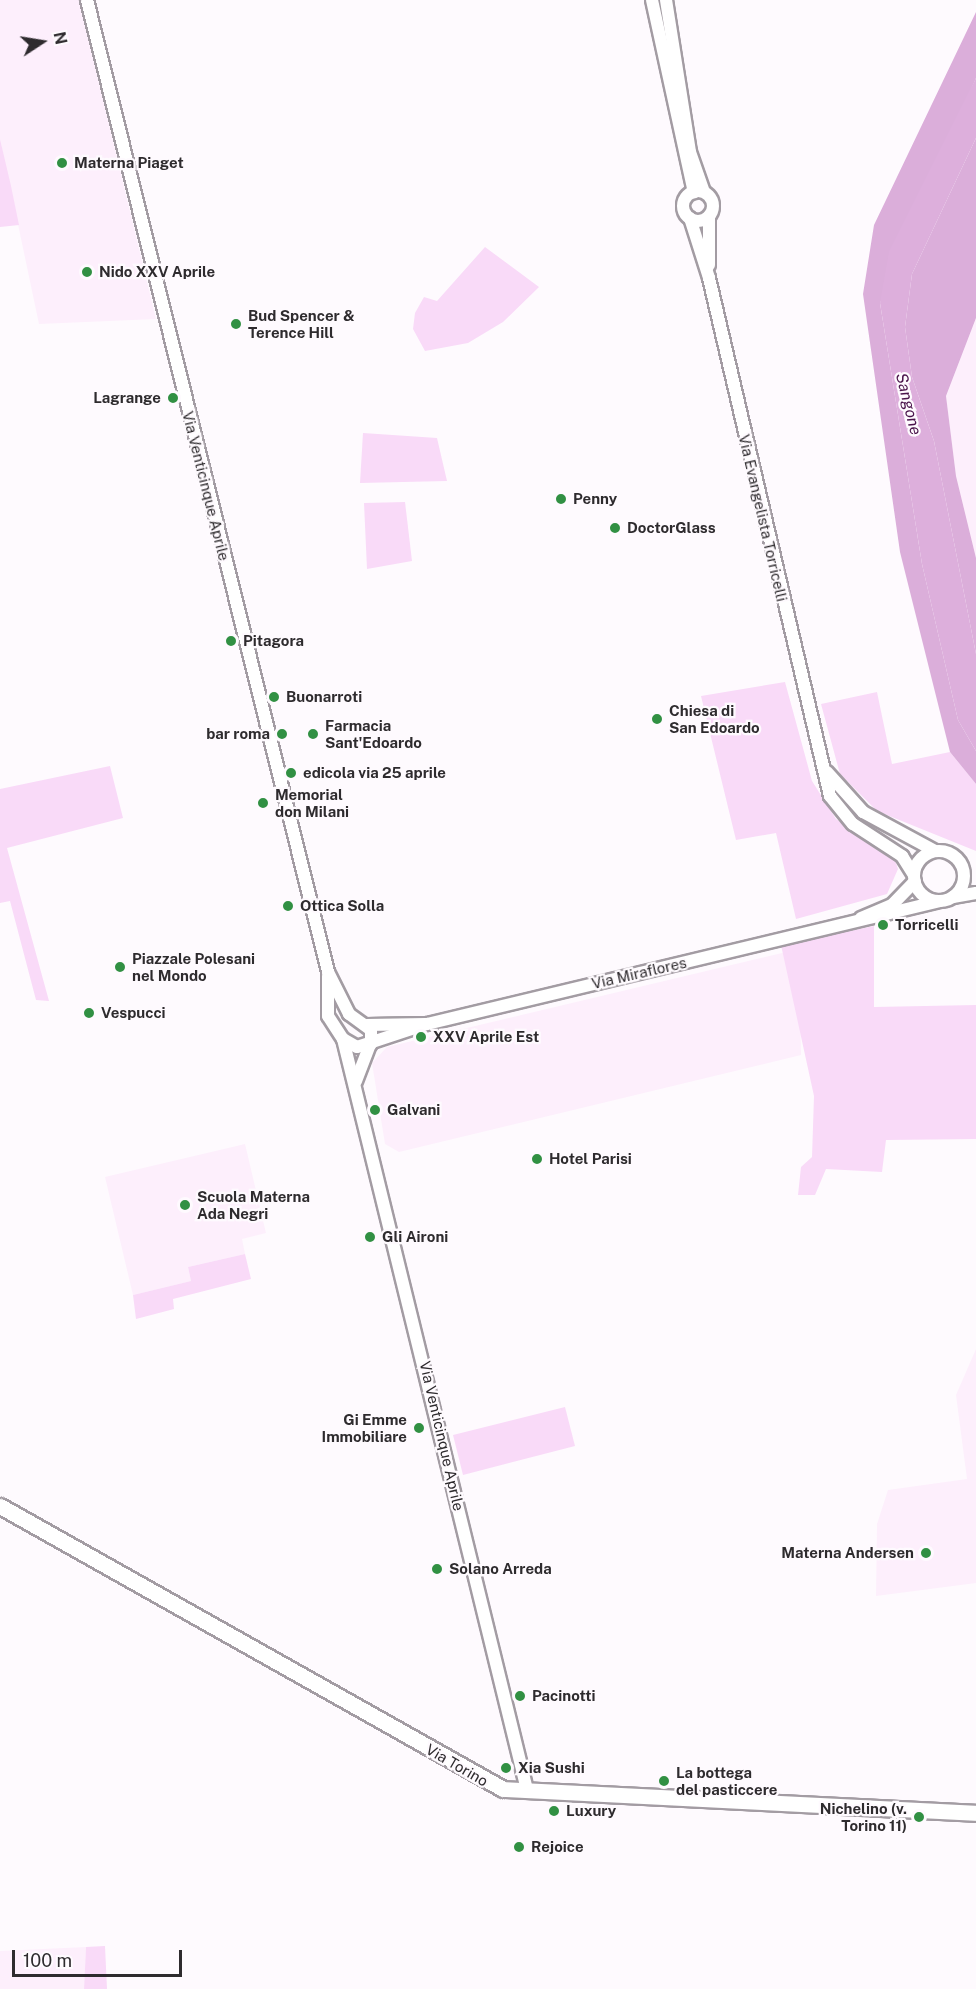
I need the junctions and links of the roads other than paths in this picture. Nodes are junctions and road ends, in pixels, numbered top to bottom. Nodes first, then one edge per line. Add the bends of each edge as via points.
1 (87, 0) edge
2 (651, 0) edge
3 (666, 0) edge
4 (699, 192) junction
5 (709, 216) junction
6 (690, 218) junction
7 (709, 278) junction
8 (818, 758) junction
9 (935, 851) junction
10 (961, 865) junction
11 (976, 873) edge
12 (914, 878) junction
13 (976, 893) edge
14 (953, 897) junction
15 (940, 901) junction
16 (852, 922) junction
17 (328, 972) junction
18 (341, 1003) junction
19 (328, 1010) junction
20 (427, 1024) junction
21 (367, 1025) junction
22 (343, 1039) junction
23 (370, 1044) junction
24 (356, 1083) junction
25 (0, 1506) edge
26 (527, 1790) junction
27 (976, 1813) edge

1 - 17 street, Via Venticinque Aprile
2 - 4 street
3 - 4 street
4 - 5 street, Via Evangelista Torricelli via 713,203
4 - 6 street via 683,205
5 - 6 street
5 - 7 street, Via Evangelista Torricelli
6 - 7 street, Via Evangelista Torricelli
7 - 8 street, Via Evangelista Torricelli
8 - 9 street, Via Evangelista Torricelli via 836,787 863,812
8 - 12 street, Via Evangelista Torricelli via 830,796 853,824 902,856
9 - 10 street via 949,853
9 - 12 street via 918,862
10 - 11 street
10 - 14 street via 962,885
12 - 15 street via 921,894
12 - 16 street, Via Miraflores via 892,905
13 - 14 street
14 - 15 street
15 - 16 street, Via Miraflores via 879,920
16 - 20 street, Via Miraflores
17 - 18 street, Via Venticinque Aprile
17 - 19 street, Via Venticinque Aprile
18 - 19 street
18 - 21 street
19 - 22 street, Via Venticinque Aprile
20 - 21 street, Via Miraflores
20 - 23 street, Via Miraflores
21 - 23 street
22 - 23 street via 353,1047
22 - 24 street, Via Venticinque Aprile
23 - 24 street
24 - 26 street, Via Venticinque Aprile
25 - 26 main road, Via Torino via 485,1782
26 - 27 main road, Via Torino

